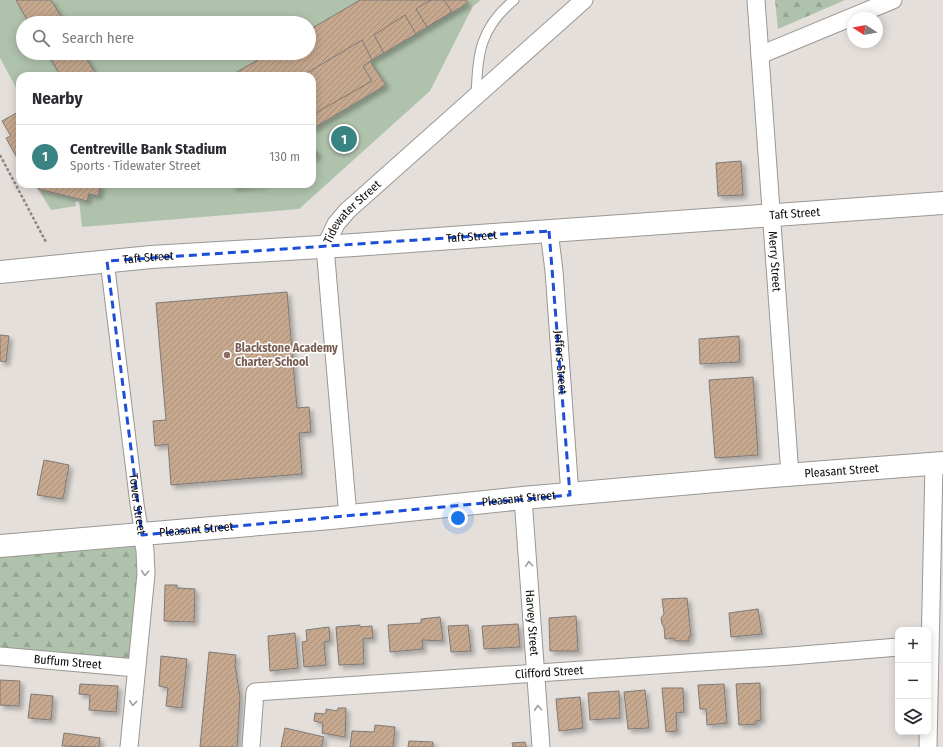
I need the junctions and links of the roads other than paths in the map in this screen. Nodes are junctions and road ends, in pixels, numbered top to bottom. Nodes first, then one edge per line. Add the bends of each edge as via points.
1 (514, 0) edge
2 (584, 0) edge
3 (756, 0) edge
4 (893, 0) edge
5 (760, 55) junction
6 (476, 96) junction
7 (943, 204) edge
8 (770, 215) junction
9 (549, 231) junction
10 (325, 247) junction
11 (107, 261) junction
12 (0, 272) edge
13 (938, 464) edge
14 (790, 475) junction
15 (570, 495) junction
16 (523, 498) junction
17 (348, 516) junction
18 (142, 535) junction
19 (0, 546) edge
20 (930, 627) edge
21 (895, 647) edge
22 (931, 654) edge
23 (0, 656) edge
24 (136, 668) junction
25 (535, 673) junction
26 (937, 683) edge
27 (129, 747) edge
28 (251, 747) edge
29 (541, 747) edge
30 (928, 747) edge

1 - 6 lane via 503,8 488,27 480,49
2 - 6 street, Tidewater Street
3 - 5 street, Merry Street
4 - 5 street
5 - 8 street, Merry Street
6 - 10 street, Tidewater Street via 347,211 336,224
7 - 8 street, Taft Street
8 - 9 street, Taft Street
8 - 14 street, Merry Street
9 - 10 street, Taft Street
9 - 15 street, Jeffers Street
10 - 11 street, Taft Street
10 - 17 street, Tidewater Street
11 - 12 street, Taft Street
11 - 18 street, Tower Street
13 - 14 street, Pleasant Street
13 - 20 street
14 - 15 street, Pleasant Street
15 - 16 street, Pleasant Street
16 - 17 street, Pleasant Street
25 -> 16 street, Harvey Street
17 - 18 street, Pleasant Street
18 - 19 street, Pleasant Street
18 -> 24 street, Tower Street via 146,574
21 - 25 street, Clifford Street
22 - 26 street
23 - 24 street, Buffum Street
24 -> 27 street, Tower Street
25 - 28 street, Clifford Street via 255,692
29 -> 25 street, Harvey Street
26 - 30 street

